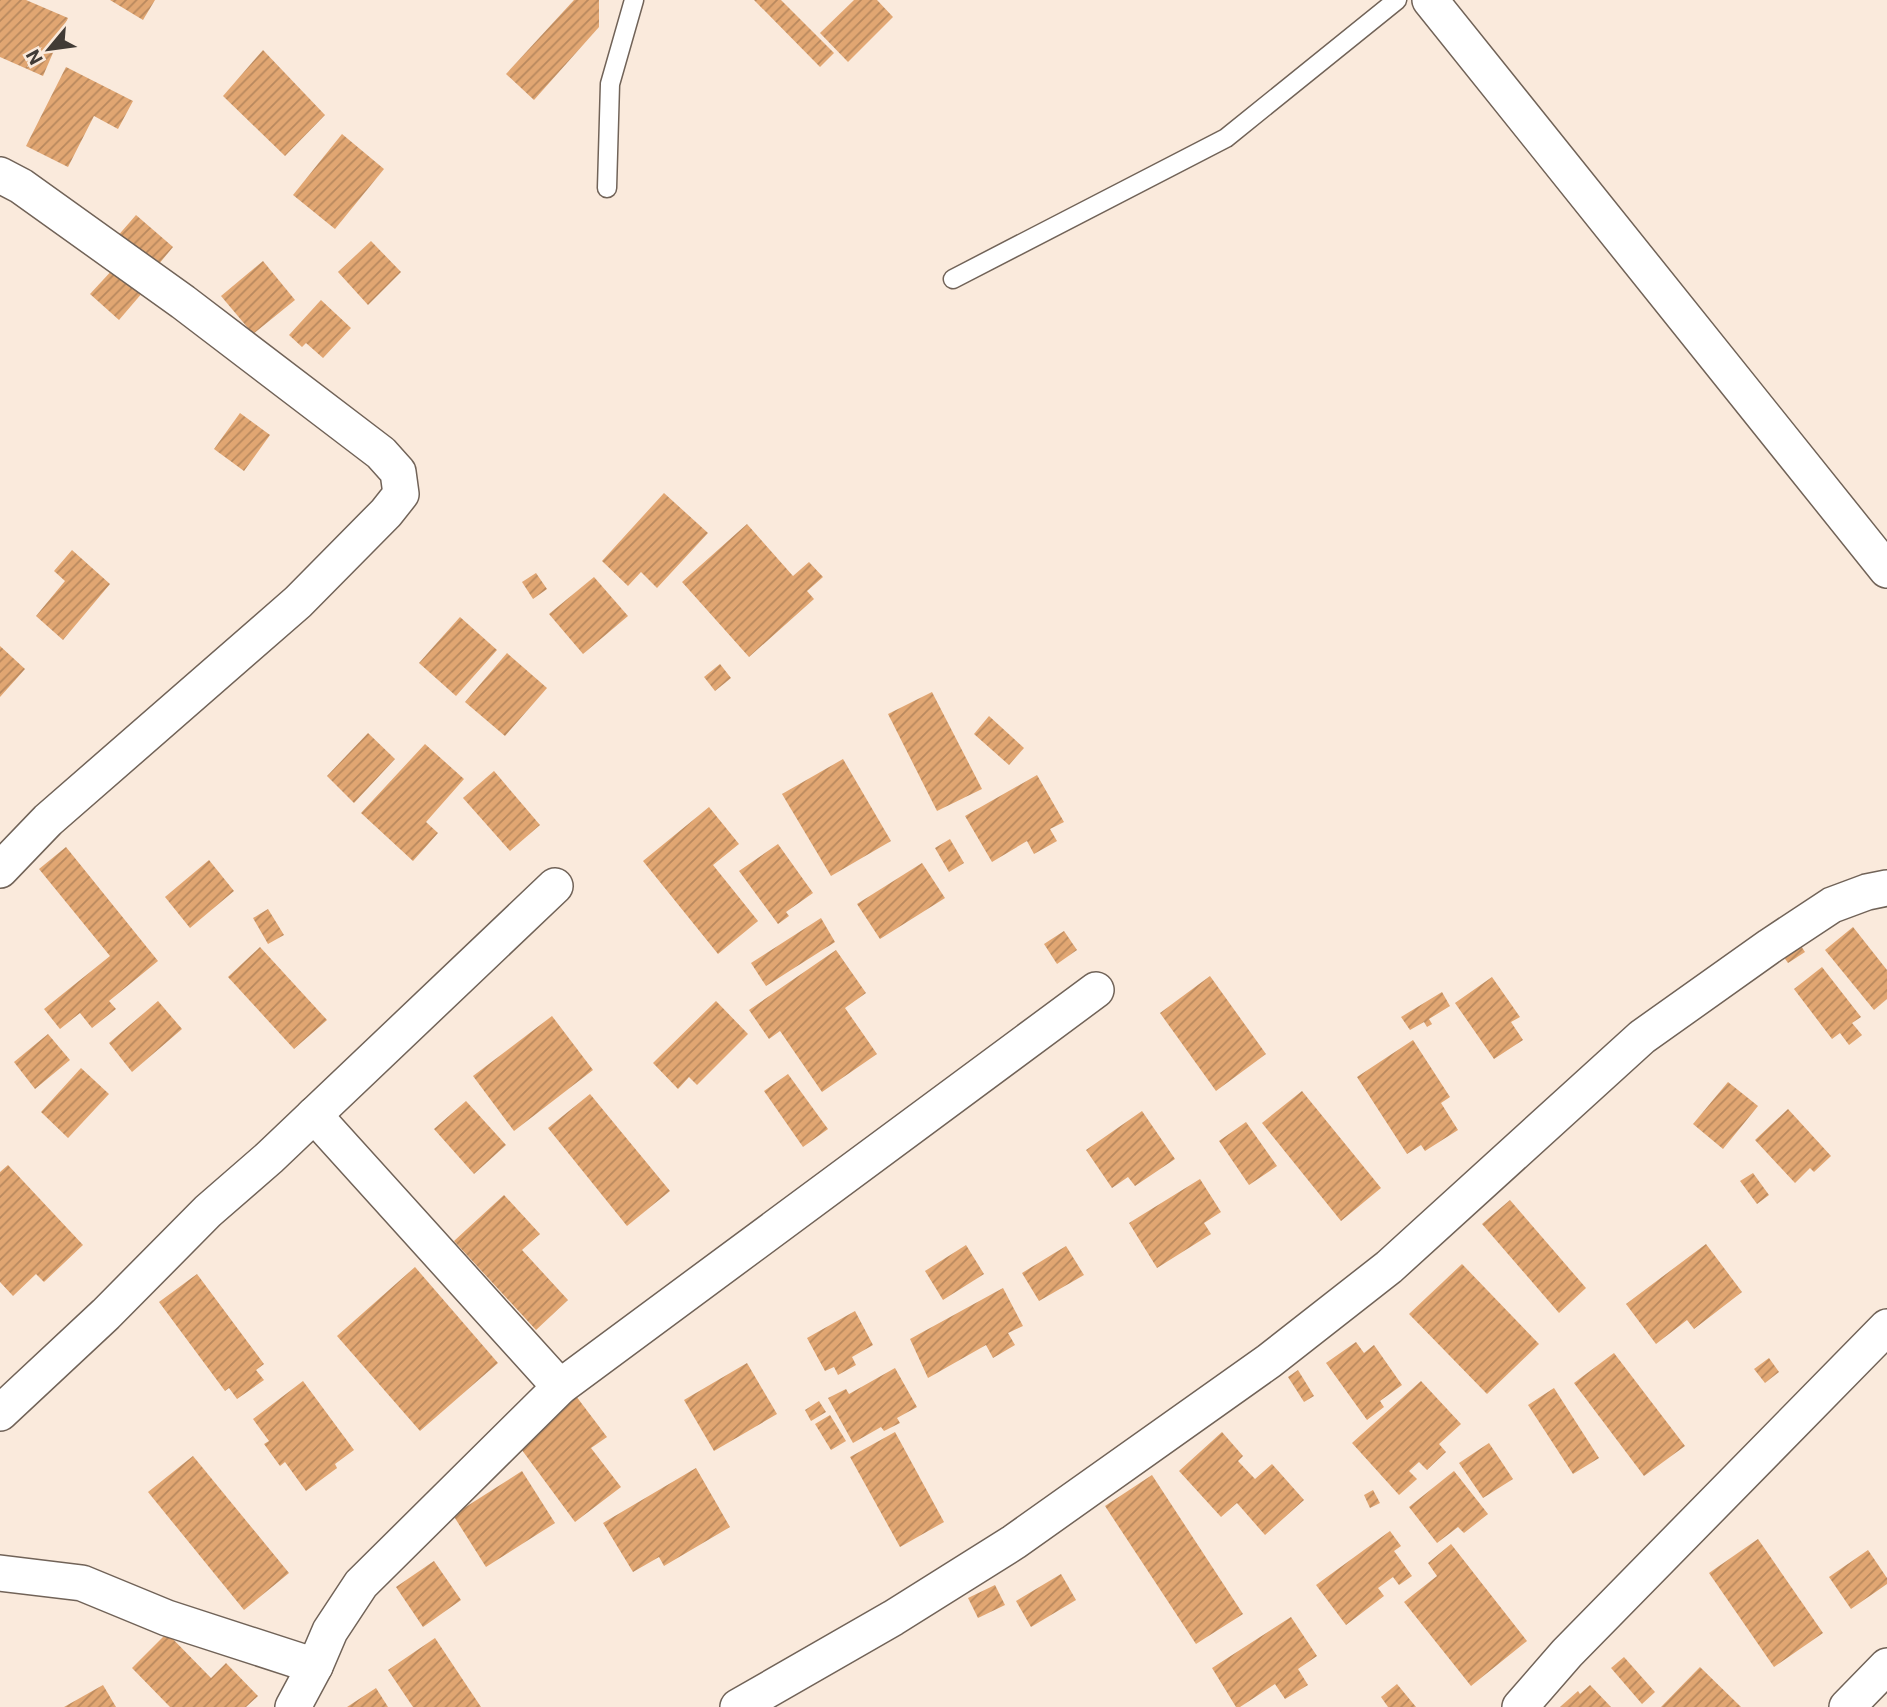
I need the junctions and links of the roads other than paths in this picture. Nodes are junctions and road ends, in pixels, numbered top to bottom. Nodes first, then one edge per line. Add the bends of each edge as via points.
1 (634, 0) edge
2 (1397, 0) edge
3 (1430, 0) edge
4 (0, 175) edge
5 (607, 188) dead end
6 (953, 279) dead end
7 (1887, 570) edge
8 (0, 870) edge
9 (555, 886) dead end
10 (1887, 888) edge
11 (1096, 990) dead end
12 (314, 1115) junction
13 (1887, 1327) edge
14 (560, 1387) junction
15 (0, 1413) edge
16 (0, 1573) edge
17 (315, 1666) junction
18 (1887, 1666) edge
19 (293, 1707) edge
20 (738, 1707) edge
21 (1520, 1707) edge
22 (1847, 1707) edge

1 - 5 lane via 610,84
2 - 6 lane via 1226,138
3 - 7 street
4 - 8 street via 183,302 381,453 398,472 401,494 298,602 48,820
9 - 12 street
10 - 20 street via 1832,905 1642,1037 1389,1267 1247,1377 1014,1542
11 - 14 street
12 - 14 street
12 - 15 street
13 - 21 street via 1567,1653
14 - 17 street via 360,1584 330,1631
16 - 17 street via 82,1583 167,1618
17 - 19 street
18 - 22 street

